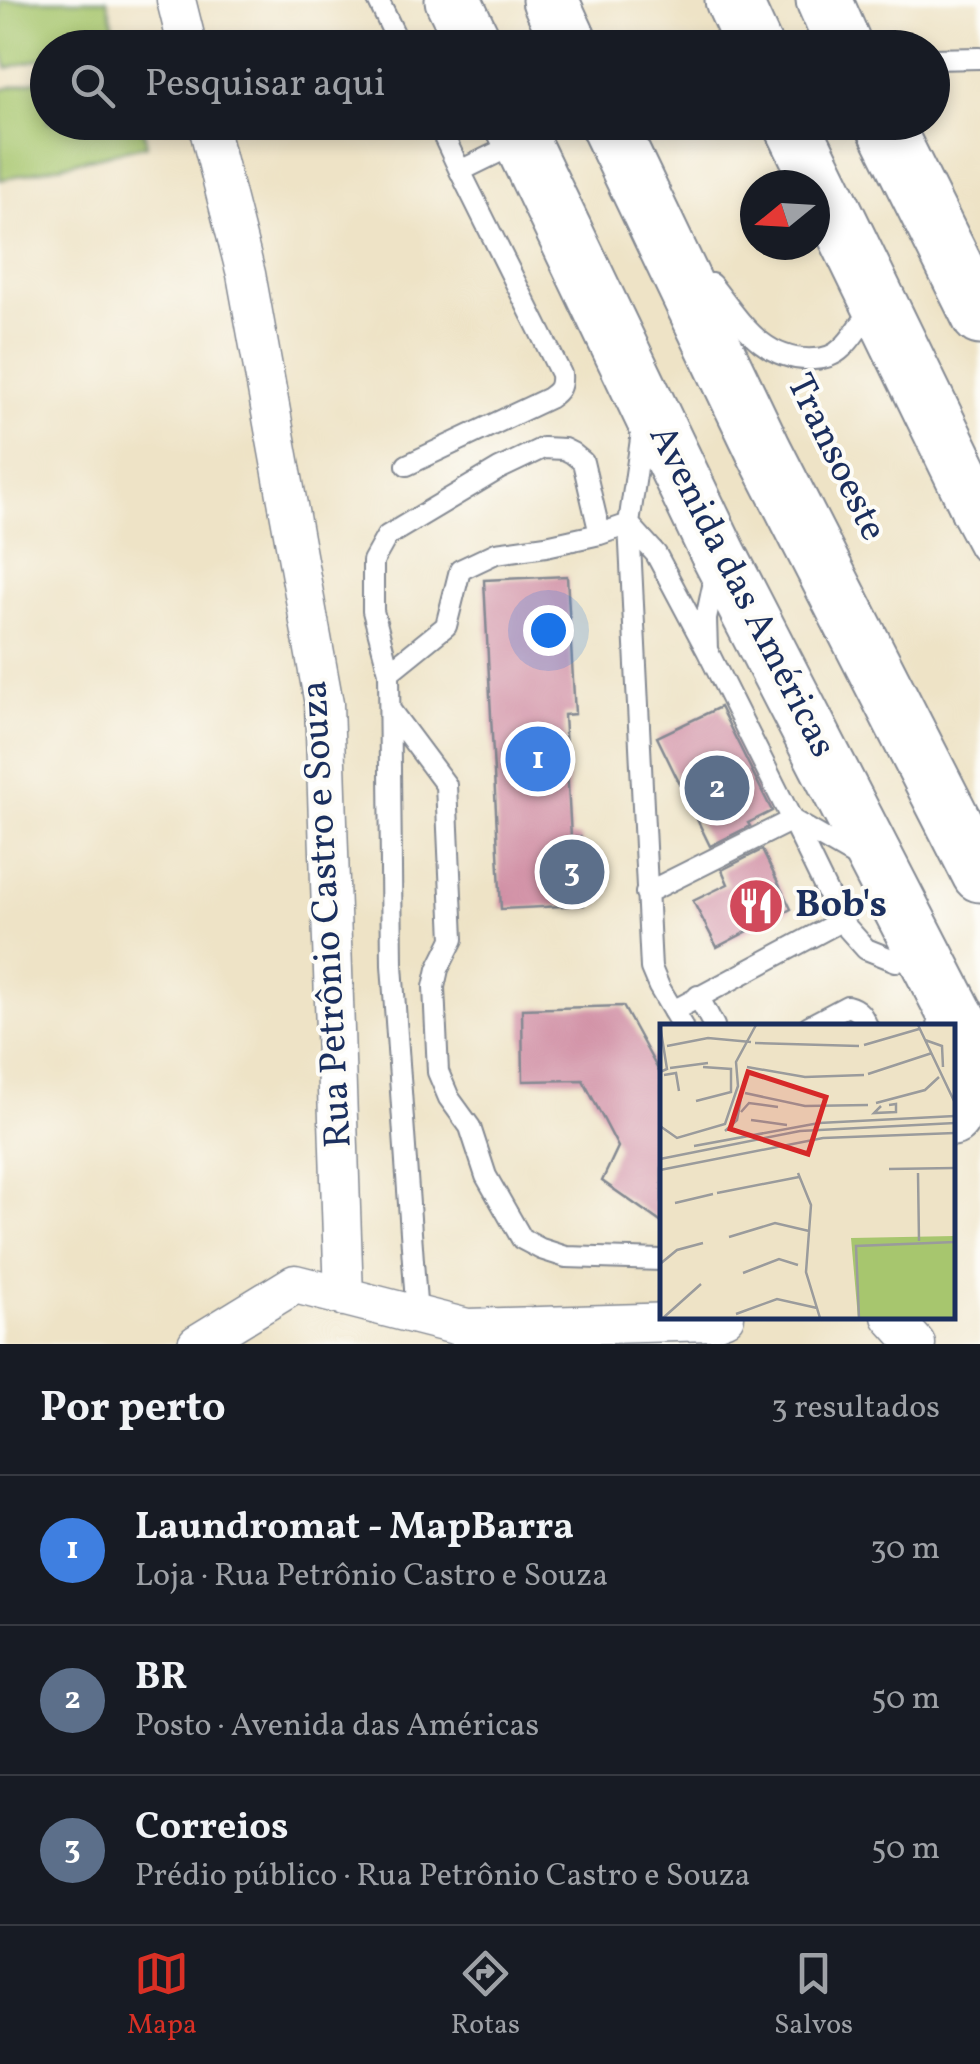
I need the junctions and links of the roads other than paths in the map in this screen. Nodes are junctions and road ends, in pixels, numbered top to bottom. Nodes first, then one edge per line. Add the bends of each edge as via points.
1 (176, 0) edge
2 (378, 0) edge
3 (453, 0) edge
4 (550, 0) edge
5 (733, 0) edge
6 (824, 0) edge
7 (184, 30) edge
8 (392, 30) edge
9 (467, 30) edge
10 (564, 30) edge
11 (747, 30) edge
12 (837, 30) edge
13 (980, 58) edge
14 (950, 59) edge
15 (212, 140) edge
16 (445, 140) edge
17 (505, 140) edge
18 (521, 140) edge
19 (616, 140) edge
20 (800, 140) edge
21 (891, 140) edge
22 (460, 171) junction
23 (980, 317) edge
24 (863, 324) dead end
25 (743, 350) dead end
26 (646, 403) junction
27 (916, 427) dead end
28 (407, 465) dead end
29 (980, 511) edge
30 (629, 524) junction
31 (600, 534) junction
32 (980, 548) edge
33 (720, 555) junction
34 (707, 650) junction
35 (389, 672) junction
36 (390, 710) junction
37 (792, 820) junction
38 (882, 871) junction
39 (980, 874) edge
40 (646, 893) junction
41 (841, 921) junction
42 (896, 961) dead end
43 (698, 996) junction
44 (678, 1019) edge
45 (713, 1024) edge
46 (812, 1024) edge
47 (865, 1024) edge
48 (968, 1035) edge
49 (955, 1103) edge
50 (660, 1260) edge
51 (344, 1297) junction
52 (417, 1317) junction
53 (717, 1319) edge
54 (735, 1319) edge
55 (895, 1319) edge
56 (197, 1344) edge
57 (731, 1344) edge
58 (916, 1344) edge

1 - 7 street
2 - 8 lane
3 - 9 main road
4 - 10 main road
5 - 11 main road
6 - 12 main road
13 - 14 lane
15 - 51 street, Rua Petrônio Castro e Souza via 246,274 324,704
16 - 22 lane
17 - 22 lane
18 - 26 main road, Avenida das Américas
19 - 39 main road via 764,451
20 - 29 main road
21 - 23 main road
22 - 28 lane via 562,382 549,398
24 - 25 lane, Transoeste via 840,350 794,360 752,335 706,276
26 - 30 lane
26 - 33 main road, Avenida das Américas
27 - 32 lane
30 - 31 lane
30 - 34 lane via 656,554
30 - 40 lane
31 - 35 lane via 496,554 460,570 446,626
31 - 35 lane via 582,462 564,450 543,448 386,536 373,561 373,611
33 - 34 lane via 706,619
33 - 38 main road, Avenida das Américas
34 - 37 lane
35 - 36 lane
36 - 50 lane via 446,785 453,938 434,987 438,1072 470,1127 486,1176 522,1239 541,1249 566,1257
36 - 52 lane via 392,965
37 - 38 lane
37 - 40 lane
37 - 41 lane
38 - 48 main road, Avenida das Américas
40 - 44 lane via 651,968
41 - 42 lane via 866,950
41 - 43 lane
43 - 44 lane
43 - 45 lane
46 - 47 lane via 847,1006
48 - 49 main road
51 - 52 street
51 - 56 street via 296,1284
52 - 53 street via 468,1328
54 - 57 street
55 - 58 street

